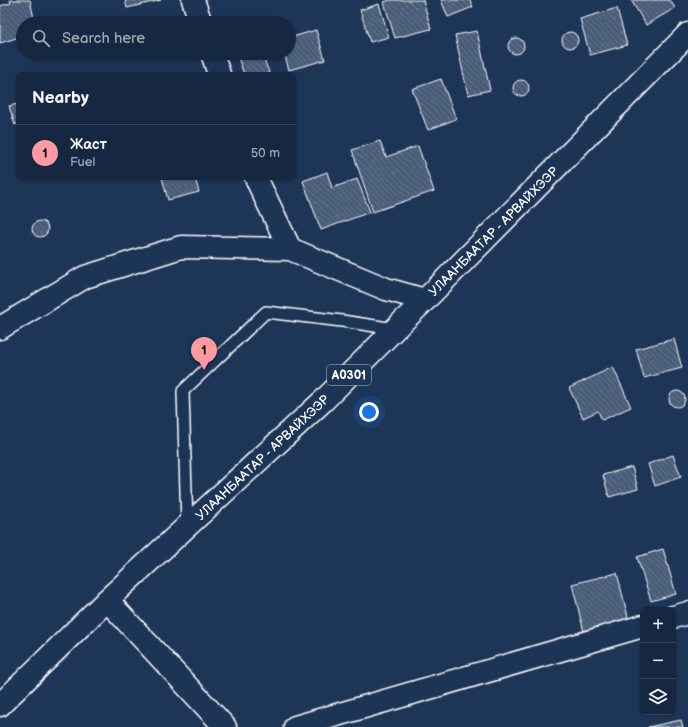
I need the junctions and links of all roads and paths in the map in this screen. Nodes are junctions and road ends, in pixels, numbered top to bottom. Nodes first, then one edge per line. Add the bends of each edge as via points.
1 (193, 0) edge
2 (199, 16) edge
3 (688, 34) edge
4 (214, 60) edge
5 (218, 72) edge
6 (257, 180) edge
7 (290, 249) junction
8 (425, 300) junction
9 (0, 328) edge
10 (395, 329) junction
11 (187, 527) junction
12 (107, 600) junction
13 (688, 613) edge
14 (676, 616) edge
15 (640, 627) edge
16 (0, 705) edge
17 (225, 727) edge
18 (295, 727) edge

1 - 2 main road
3 - 8 main road, УЛААНБААТАР - АРВАЙХЭЭР / A0301
4 - 5 main road
6 - 7 main road
7 - 8 main road via 386,289
7 - 9 main road via 181,247 85,277
8 - 10 main road, УЛААНБААТАР - АРВАЙХЭЭР / A0301
10 - 11 main road, УЛААНБААТАР - АРВАЙХЭЭР / A0301 via 323,401
10 - 11 lane via 266,312 183,391
11 - 12 main road, УЛААНБААТАР - АРВАЙХЭЭР / A0301
12 - 16 main road, УЛААНБААТАР - АРВАЙХЭЭР / A0301
12 - 17 main road
13 - 14 main road
15 - 18 main road

